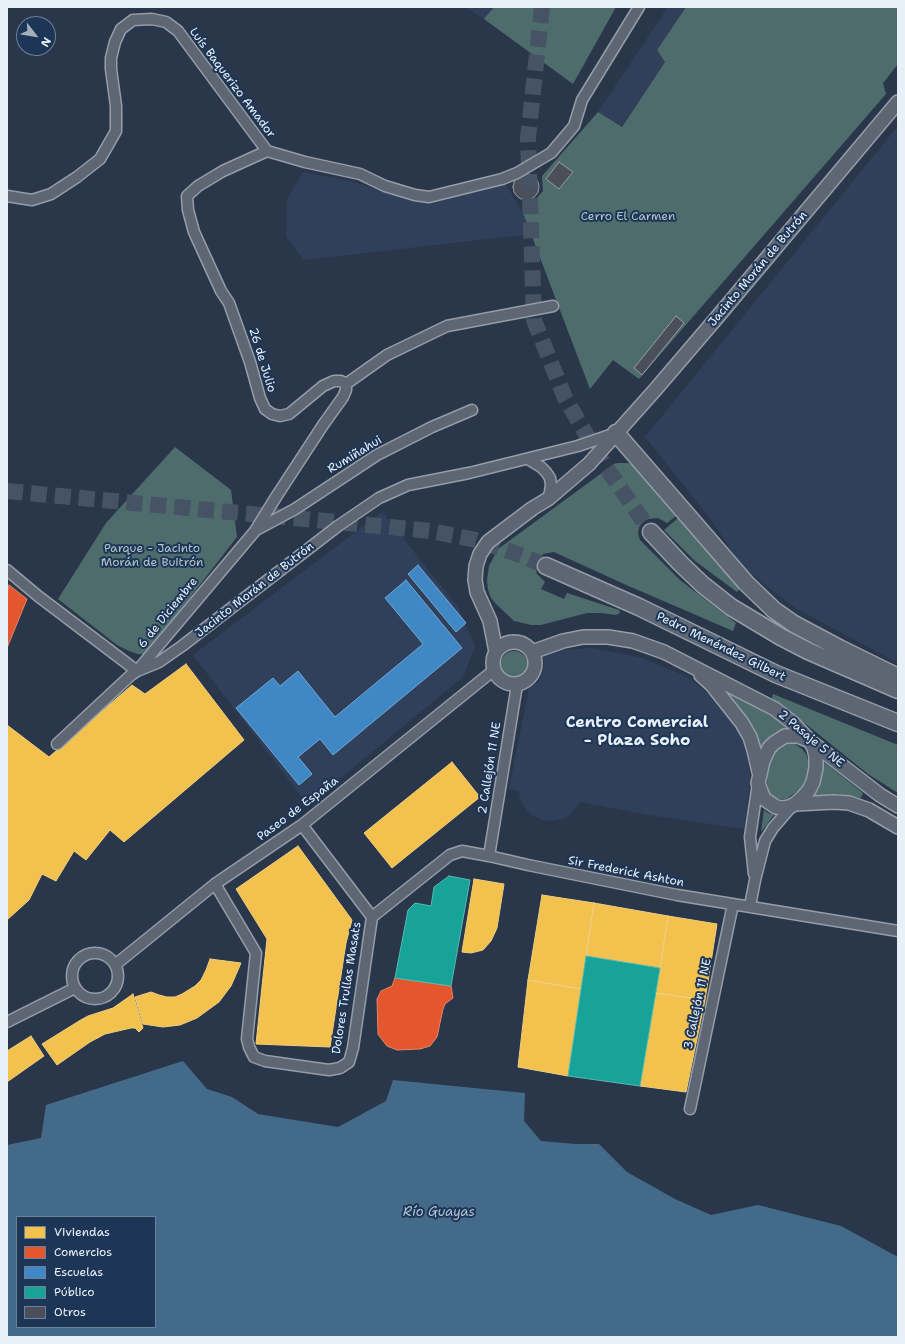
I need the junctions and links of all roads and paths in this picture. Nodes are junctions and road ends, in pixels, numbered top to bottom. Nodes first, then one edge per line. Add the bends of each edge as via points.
1 (639, 7) edge
2 (898, 102) edge
3 (268, 151) junction
4 (7, 196) edge
5 (553, 306) dead end
6 (346, 384) junction
7 (472, 410) dead end
8 (616, 433) junction
9 (528, 459) junction
10 (548, 499) junction
11 (255, 531) junction
12 (651, 532) tunnel mouth
13 (546, 566) tunnel mouth
14 (7, 570) edge
15 (496, 652) junction
16 (532, 652) junction
17 (676, 658) junction
18 (494, 670) junction
19 (137, 671) junction
20 (898, 676) edge
21 (517, 684) junction
22 (898, 690) edge
23 (896, 722) edge
24 (810, 741) junction
25 (57, 744) dead end
26 (758, 780) junction
27 (793, 805) junction
28 (898, 806) edge
29 (302, 825) junction
30 (898, 827) edge
31 (490, 856) junction
32 (755, 880) junction
33 (215, 884) junction
34 (733, 904) junction
35 (750, 906) junction
36 (372, 917) junction
37 (898, 931) edge
38 (115, 965) junction
39 (75, 988) junction
40 (7, 1022) edge
41 (690, 1109) dead end

1 - 3 street, Luís Baquerizo Amador via 582,100 574,126 551,153 502,179 429,197 385,186 360,174
2 - 8 street, Jacinto Morán de Butrón
3 - 4 street, Luís Baquerizo Amador via 178,31 166,22 152,19 133,20 121,29 114,48 111,69 116,106 116,131 100,159 51,194 32,200
3 - 6 street, 26 de Julio via 223,171 187,196 194,232 229,303 265,409 280,416 289,414 323,386 334,381
5 - 6 street via 447,326 387,355
6 - 11 street, 6 de Diciembre via 343,397
7 - 11 street, Rumiñahui via 377,455 295,509
8 - 9 street, Jacinto Morán de Butrón
8 - 10 street, Jacinto Morán de Butrón via 589,464
8 - 20 main road via 746,583 769,605 794,624
9 - 10 street via 541,467 550,478
9 - 19 street, Jacinto Morán de Butrón via 408,485 379,498 338,526 182,646 159,662
10 - 15 street, Jacinto Morán de Butrón via 488,542 480,554 475,580 477,592 490,621
11 - 19 street, 6 de Diciembre
12 - 22 main road via 680,563 731,607 808,651
13 - 23 main road, Pedro Menéndez Gilbert via 639,607 776,674
14 - 19 street
15 - 16 street via 507,643 514,642 527,646
15 - 18 street
16 - 17 street, 2 Pasaje 5 NE via 583,637 608,637 633,641
16 - 21 street via 535,658 533,672 530,678
17 - 24 street, 2 Pasaje 5 NE via 775,709
17 - 26 street, 2 Pasaje 5 NE via 712,685 742,723 754,750
18 - 21 street via 500,680 511,685
18 - 29 street, Paseo de España
19 - 25 street, 6 de Diciembre
21 - 31 street, 2 Callejón 11 NE
24 - 26 street via 798,736 785,736 779,739 769,748
24 - 27 street via 816,757 813,782 806,794
24 - 28 street, 2 Pasaje 5 NE
26 - 27 street via 761,794 769,803 783,808
26 - 32 street via 750,837
27 - 30 street via 849,803 869,810
27 - 32 street via 765,841
29 - 33 street, Paseo de España
29 - 36 street, Dolores Trullas Masats
31 - 34 street, Sir Frederick Ashton via 528,866
31 - 36 street, Sir Frederick Ashton via 462,851 450,855
32 - 35 street
33 - 36 street, Dolores Trullas Masats via 256,953 247,1039 254,1057 265,1061 329,1070 340,1068 349,1062
33 - 38 street, Paseo de España
34 - 35 street, Sir Frederick Ashton
34 - 41 street, 3 Callejón 11 NE
35 - 37 street, Sir Frederick Ashton
38 - 39 street via 117,980 109,993 95,999 80,994
38 - 39 street via 110,959 98,953 84,956 74,966 72,981
39 - 40 street

